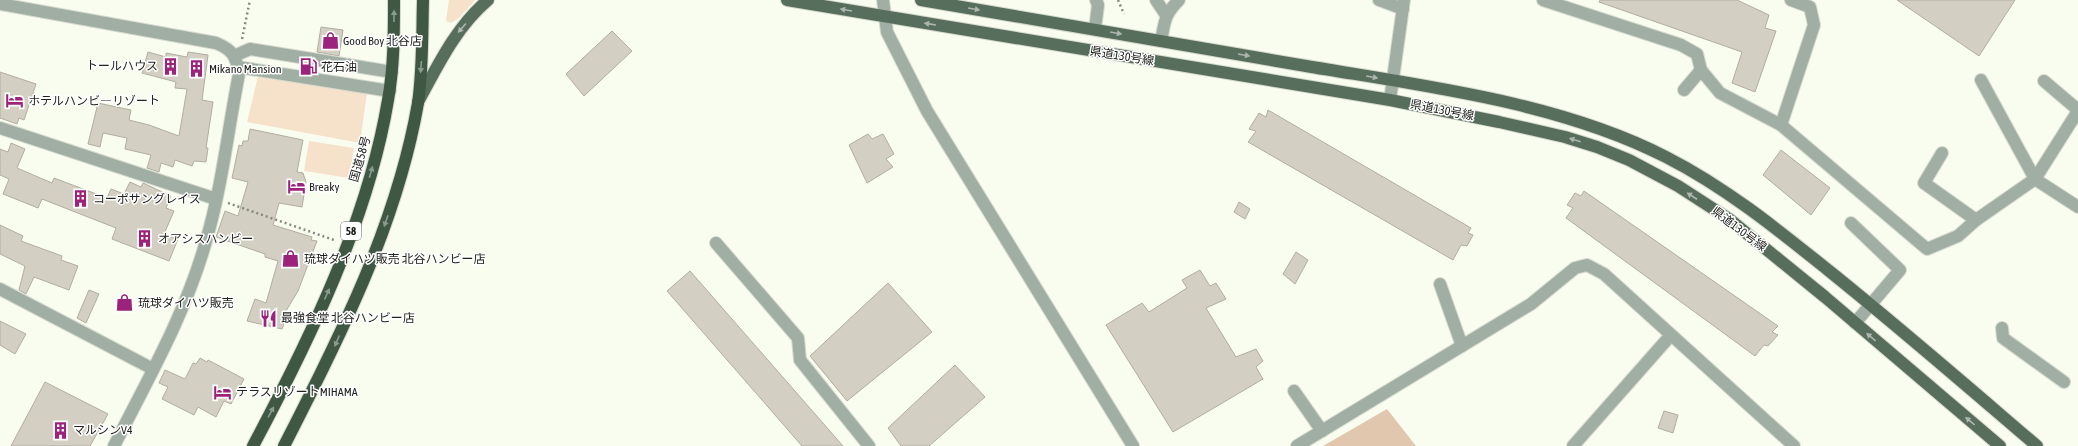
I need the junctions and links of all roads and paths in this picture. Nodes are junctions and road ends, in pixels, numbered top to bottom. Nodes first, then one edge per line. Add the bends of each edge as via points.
1 (250, 0) edge
2 (394, 0) edge
3 (423, 0) edge
4 (488, 0) edge
5 (787, 0) edge
6 (883, 0) edge
7 (921, 0) edge
8 (1096, 0) edge
9 (1118, 0) edge
10 (1156, 0) edge
11 (1179, 0) edge
12 (1379, 0) edge
13 (1543, 0) edge
14 (1791, 0) edge
15 (1404, 5) edge
16 (1, 7) edge
17 (1124, 14) dead end
18 (1166, 15) junction
19 (884, 16) junction
20 (1095, 29) junction
21 (242, 41) dead end
22 (1162, 41) junction
23 (236, 62) junction
24 (1701, 70) junction
25 (392, 72) junction
26 (1393, 80) junction
27 (1981, 80) dead end
28 (2044, 81) dead end
29 (1684, 90) dead end
30 (390, 91) junction
31 (1390, 100) junction
32 (418, 102) junction
33 (2078, 110) edge
34 (1781, 125) junction
35 (0, 128) edge
36 (1942, 153) dead end
37 (2035, 179) junction
38 (216, 199) junction
39 (2078, 206) edge
40 (1976, 220) junction
41 (1851, 223) dead end
42 (334, 240) dead end
43 (716, 243) dead end
44 (1440, 284) dead end
45 (0, 290) edge
46 (1872, 304) junction
47 (1855, 323) junction
48 (2002, 328) dead end
49 (1671, 335) junction
50 (1462, 346) junction
51 (153, 369) junction
52 (2064, 382) dead end
53 (1294, 391) dead end
54 (1322, 431) junction
55 (114, 446) edge
56 (253, 446) edge
57 (284, 446) edge
58 (869, 446) edge
59 (1132, 446) edge
60 (1297, 446) edge
61 (1572, 446) edge
62 (1794, 446) edge
63 (2000, 446) edge
64 (2037, 446) edge

1 - 21 path
25 -> 2 highway, 国道58号 / 58
3 -> 32 highway, 58
4 -> 32 main road via 479,7 452,40
19 -> 5 main road, 県道130号線
6 - 19 street
7 -> 20 main road, 県道130号線
8 - 20 street via 1098,5
9 - 17 path
10 - 18 street
11 - 18 street
12 - 15 street
13 - 24 street via 1681,45 1697,54
14 - 34 street via 1810,7 1814,25
15 - 26 street
16 - 23 street via 216,43 228,48
18 - 22 street
31 -> 19 main road, 県道130号線
19 - 59 street via 887,32 926,111
20 -> 22 main road, 県道130号線
22 -> 26 main road, 県道130号線
23 - 25 street via 250,48
23 - 30 street
23 - 38 street via 239,74
24 - 29 street
24 - 34 street via 1720,93
25 - 30 highway, 国道58号 / 58
26 - 31 street
26 - 46 main road, 県道130号線 via 1503,102 1571,120 1604,130 1665,156 1743,204
27 - 37 street
28 - 33 street
56 -> 30 highway, 国道58号 / 58 via 292,371 340,262 381,137
47 -> 31 main road, 県道130号線 via 1729,219 1678,186 1629,160 1565,137
32 -> 57 highway, 58 via 406,158 386,221 330,358
33 - 37 street
34 - 40 street via 1927,249 1958,236
35 - 38 street
36 - 40 street via 1924,183
37 - 39 street
37 - 40 street
38 - 42 path
38 - 51 street via 198,265 176,322
41 - 46 street via 1900,270
43 - 58 street via 798,338 800,360
44 - 50 street
45 - 51 street
46 - 47 street
46 - 64 main road, 県道130号線
63 -> 47 main road, 県道130号線
48 - 52 street via 2003,338
49 - 50 street via 1604,274 1587,265 1575,268 1531,304
49 - 61 street
49 - 62 street
50 - 54 street
51 - 55 street
53 - 54 street
54 - 60 street

